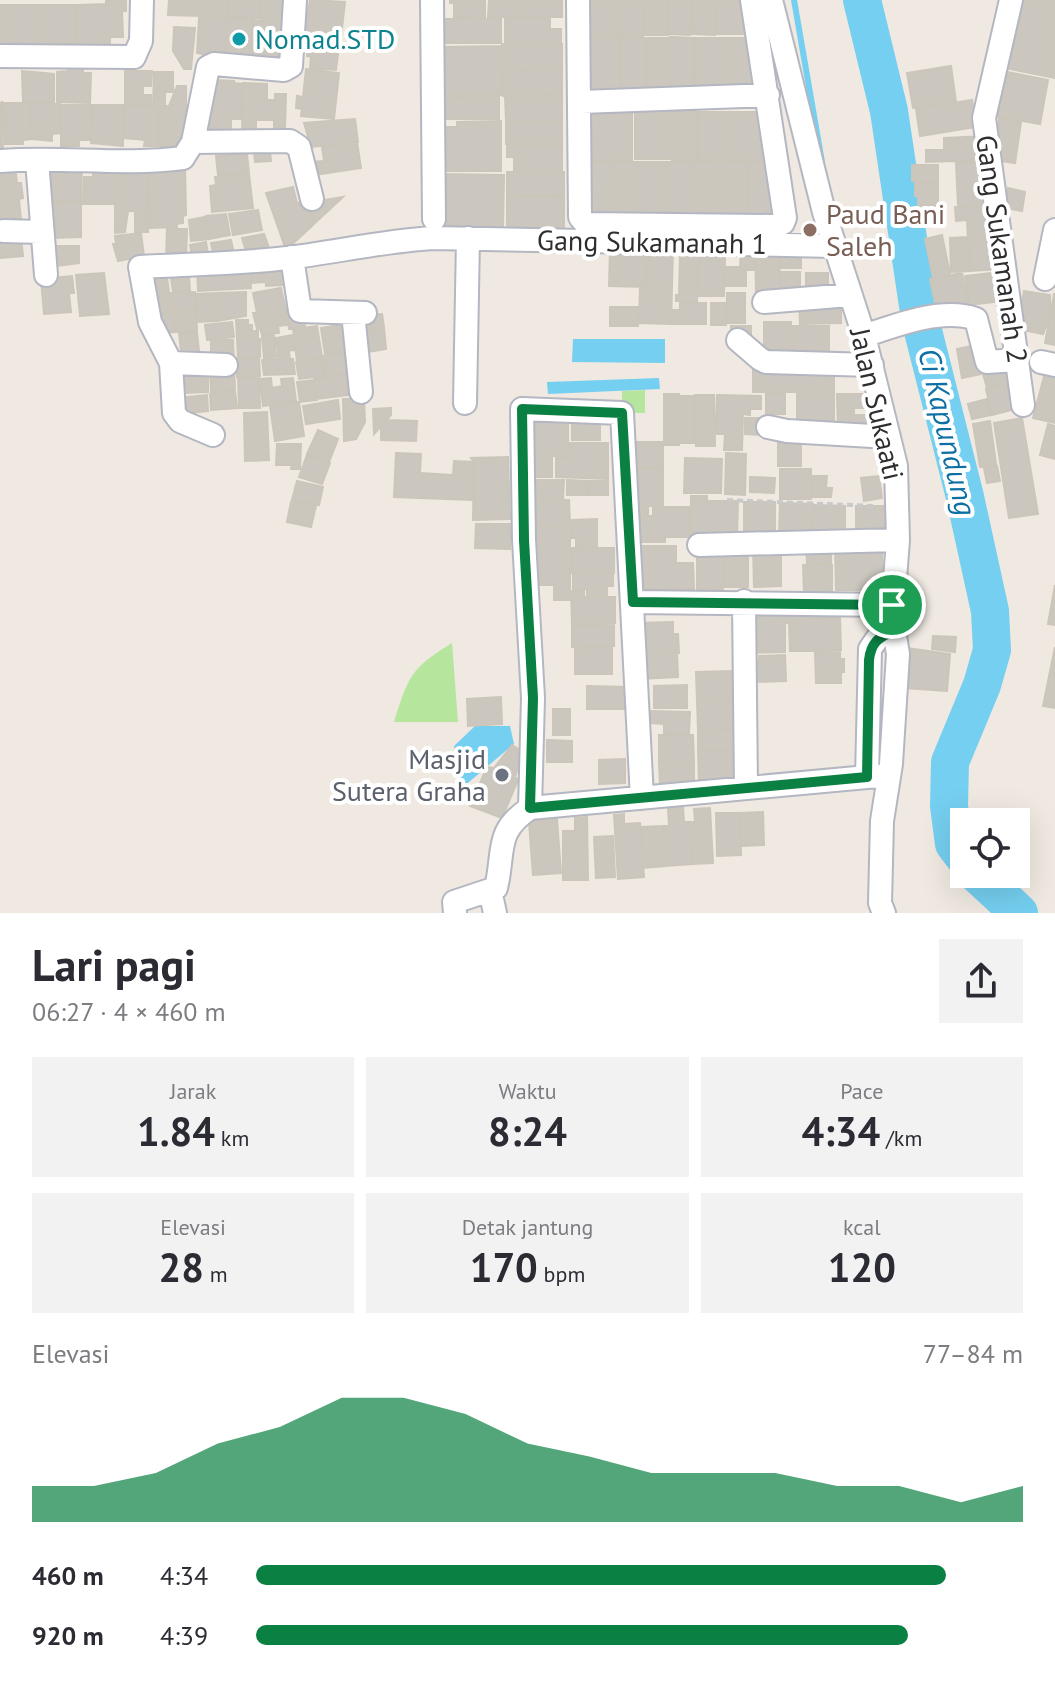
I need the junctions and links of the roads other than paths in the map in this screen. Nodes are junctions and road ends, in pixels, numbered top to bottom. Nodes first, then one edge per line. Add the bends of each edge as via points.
1 (142, 0) edge
2 (295, 0) edge
3 (432, 0) edge
4 (578, 0) edge
5 (752, 0) edge
6 (771, 0) edge
7 (1011, 0) edge
8 (0, 56) edge
9 (768, 95) junction
10 (581, 102) junction
11 (193, 142) junction
12 (37, 160) junction
13 (0, 161) edge
14 (312, 199) dead end
15 (434, 219) dead end
16 (1055, 230) edge
17 (3, 231) dead end
18 (42, 232) junction
19 (468, 238) junction
20 (835, 246) junction
21 (292, 257) junction
22 (46, 275) dead end
23 (1045, 279) dead end
24 (850, 295) junction
25 (764, 302) dead end
26 (871, 334) junction
27 (738, 340) dead end
28 (1018, 360) junction
29 (171, 363) junction
30 (226, 365) dead end
31 (872, 365) junction
32 (361, 392) dead end
33 (465, 403) dead end
34 (1023, 405) dead end
35 (768, 427) dead end
36 (213, 435) dead end
37 (889, 437) junction
38 (898, 540) junction
39 (699, 545) dead end
40 (744, 601) junction
41 (633, 602) junction
42 (892, 605) junction
43 (894, 631) junction
44 (889, 775) junction
45 (859, 778) junction
46 (746, 788) junction
47 (642, 798) junction
48 (530, 808) junction
49 (493, 889) junction
50 (455, 913) edge
51 (495, 913) edge
52 (884, 913) edge

1 - 8 street via 141,41 134,57
2 - 11 street via 291,66 208,67
3 - 15 street
4 - 10 street
5 - 9 street
6 - 20 street, Jalan Sukaati
7 - 28 street, Gang Sukamanah 2 via 984,118
9 - 10 street
9 - 10 street via 785,218 775,226 582,222
11 - 12 street via 180,159
11 - 14 street via 290,141 299,147
12 - 13 street
12 - 18 street
16 - 23 street
17 - 18 street
18 - 22 street
19 - 20 street, Gang Sukamanah 1
19 - 21 street, Gang Sukamanah 1 via 392,241
19 - 33 street
20 - 24 street, Jalan Sukaati
21 - 29 street, Gang Sukamanah 1 via 140,267 150,322
21 - 32 street via 300,311 359,313
24 - 25 street
24 - 26 street, Jalan Sukaati
26 - 28 street via 938,316 965,315 976,319 987,362
26 - 31 street, Jalan Sukaati
27 - 31 street via 766,362
28 - 34 street, Gang Sukamanah 2
29 - 30 street
29 - 36 street via 174,413 180,421
31 - 37 street, Jalan Sukaati
35 - 37 street
37 - 38 street, Jalan Sukaati via 896,466
38 - 39 street
38 - 42 street, Jalan Sukaati
40 - 41 street
40 - 42 street
40 - 46 street
41 - 47 street
41 - 48 street via 622,413 522,409 533,698
42 - 43 street, Jalan Sukaati
43 - 44 street, Jalan Sukaati via 898,654
43 - 45 street via 879,636 870,649
44 - 45 street
44 - 52 street, Jalan Sukaati via 882,821
45 - 46 street
46 - 47 street
47 - 48 street
48 - 49 street via 509,825
49 - 50 street via 454,902
49 - 51 street

